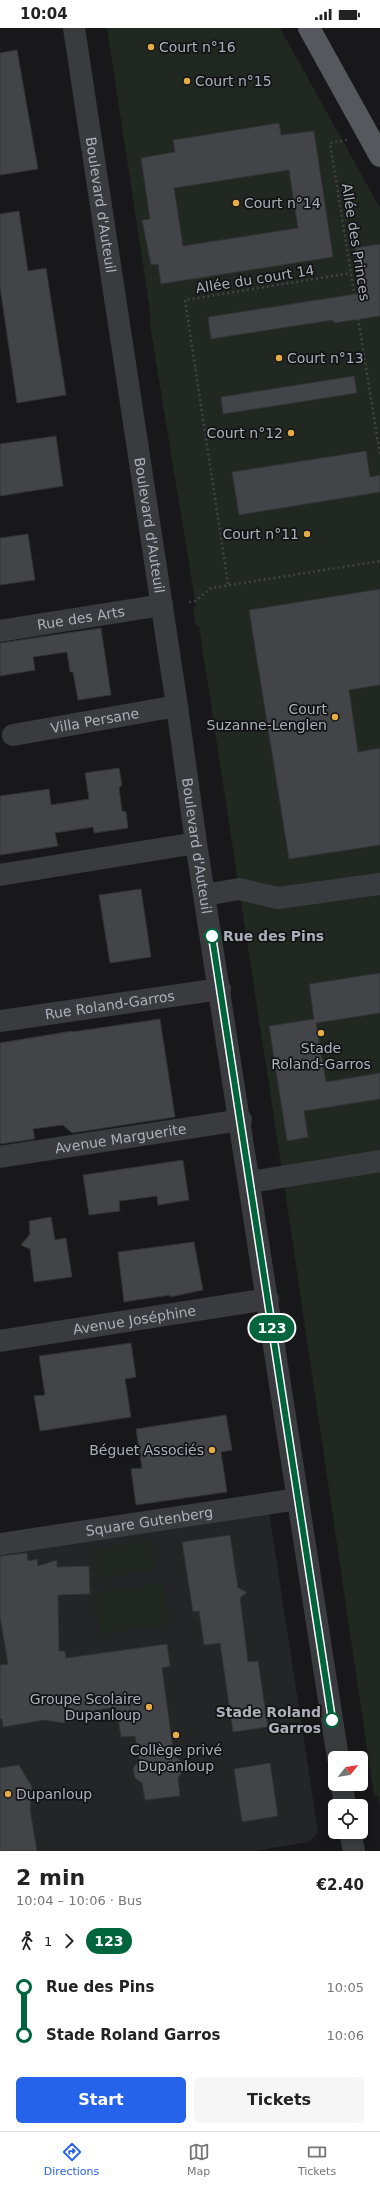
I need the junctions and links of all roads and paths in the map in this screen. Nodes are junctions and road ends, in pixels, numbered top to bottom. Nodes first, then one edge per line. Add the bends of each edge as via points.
1 (74, 28) edge
2 (309, 28) edge
3 (370, 137) junction
4 (380, 156) edge
5 (351, 273) junction
6 (380, 455) edge
7 (380, 561) edge
8 (228, 584) junction
9 (188, 602) dead end
10 (162, 605) junction
11 (0, 632) edge
12 (177, 706) junction
13 (12, 735) dead end
14 (196, 844) junction
15 (0, 874) edge
16 (380, 884) edge
17 (205, 895) junction
18 (220, 989) junction
19 (0, 1022) edge
20 (240, 1120) junction
21 (0, 1157) edge
22 (380, 1161) edge
23 (250, 1182) junction
24 (268, 1299) junction
25 (0, 1341) edge
26 (298, 1499) junction
27 (0, 1544) edge
28 (337, 1751) edge
29 (351, 1839) edge
30 (354, 1851) edge

1 - 10 street, Boulevard d'Auteuil
2 - 3 main road
3 - 4 main road
3 - 5 path, Allée des Princes via 330,142
5 - 6 path, Allée des Princes
5 - 8 path, Allée du court 14 via 184,300
7 - 8 path
8 - 9 path via 211,588 195,601
10 - 11 street, Rue des Arts
10 - 12 street, Boulevard d'Auteuil
12 - 13 street, Villa Persane
12 - 14 street, Boulevard d'Auteuil
14 - 15 street
14 - 17 street, Boulevard d'Auteuil
16 - 17 street via 278,898 240,889
17 - 18 street, Boulevard d'Auteuil
18 - 19 street, Rue Roland-Garros
18 - 20 street, Boulevard d'Auteuil
20 - 21 street, Avenue Marguerite
20 - 23 street, Boulevard d'Auteuil
22 - 23 street
23 - 24 street, Boulevard d'Auteuil
24 - 25 street, Avenue Joséphine
24 - 26 street, Boulevard d'Auteuil
26 - 27 street, Square Gutenberg
26 - 28 street, Boulevard d'Auteuil
29 - 30 street

